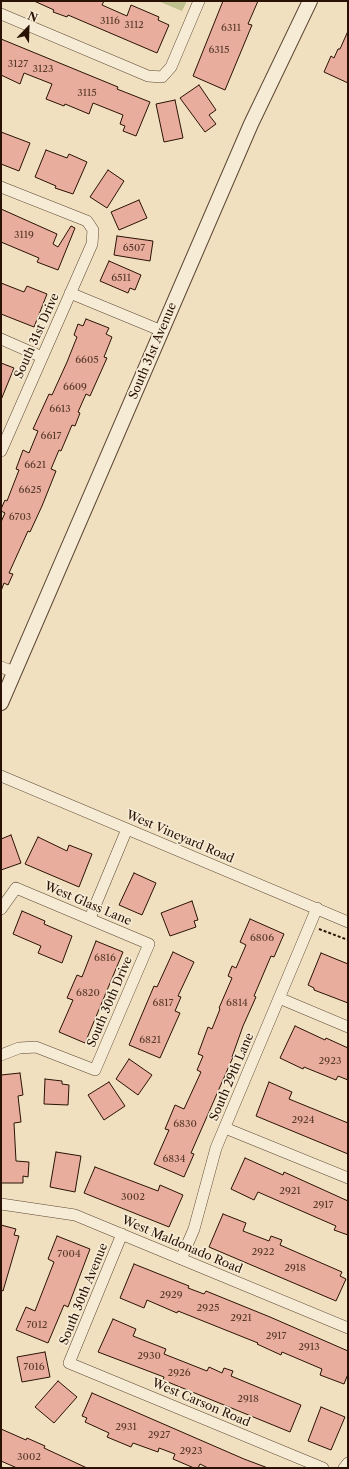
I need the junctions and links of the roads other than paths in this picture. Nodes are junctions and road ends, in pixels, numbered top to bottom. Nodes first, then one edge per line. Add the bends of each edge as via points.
1 (199, 1) edge
2 (308, 2) edge
3 (1, 14) edge
4 (1, 186) edge
5 (70, 293) junction
6 (162, 331) junction
7 (1, 339) edge
8 (42, 356) junction
9 (1, 452) edge
10 (7, 669) edge
11 (1, 703) edge
12 (1, 776) edge
13 (127, 829) junction
14 (1, 908) edge
15 (317, 908) junction
16 (90, 918) junction
17 (348, 922) edge
18 (149, 944) joint
19 (279, 998) junction
20 (348, 1027) edge
21 (1, 1055) edge
22 (225, 1128) junction
23 (348, 1178) edge
24 (1, 1204) edge
25 (122, 1234) junction
26 (181, 1259) junction
27 (348, 1328) edge
28 (70, 1363) joint
29 (348, 1463) edge
30 (323, 1468) edge
31 (344, 1468) edge

1 - 3 street via 171,67 162,77 148,76
2 - 6 street, South 31st Avenue via 251,124
4 - 5 street, South 31st Drive via 86,221 93,230 92,244
5 - 6 street
5 - 8 street, South 31st Drive
6 - 10 street, South 31st Avenue
7 - 8 street
8 - 9 street, South 31st Drive
10 - 11 street, South 31st Avenue
12 - 13 street, West Vineyard Road
13 - 15 street, West Vineyard Road
13 - 16 street
14 - 16 street, West Glass Lane via 16,888
15 - 17 street, West Vineyard Road
15 - 19 street, South 29th Lane
16 - 18 street, West Glass Lane
18 - 21 street, South 30th Drive via 95,1070 36,1047 19,1048
19 - 20 street
19 - 22 street, South 29th Lane
22 - 23 street
22 - 26 street, South 29th Lane via 210,1166 194,1229
24 - 25 street, West Maldonado Road via 75,1215
25 - 26 street, West Maldonado Road
25 - 28 street, South 30th Avenue
26 - 27 street, West Maldonado Road
28 - 30 street, West Carson Road
29 - 31 street

